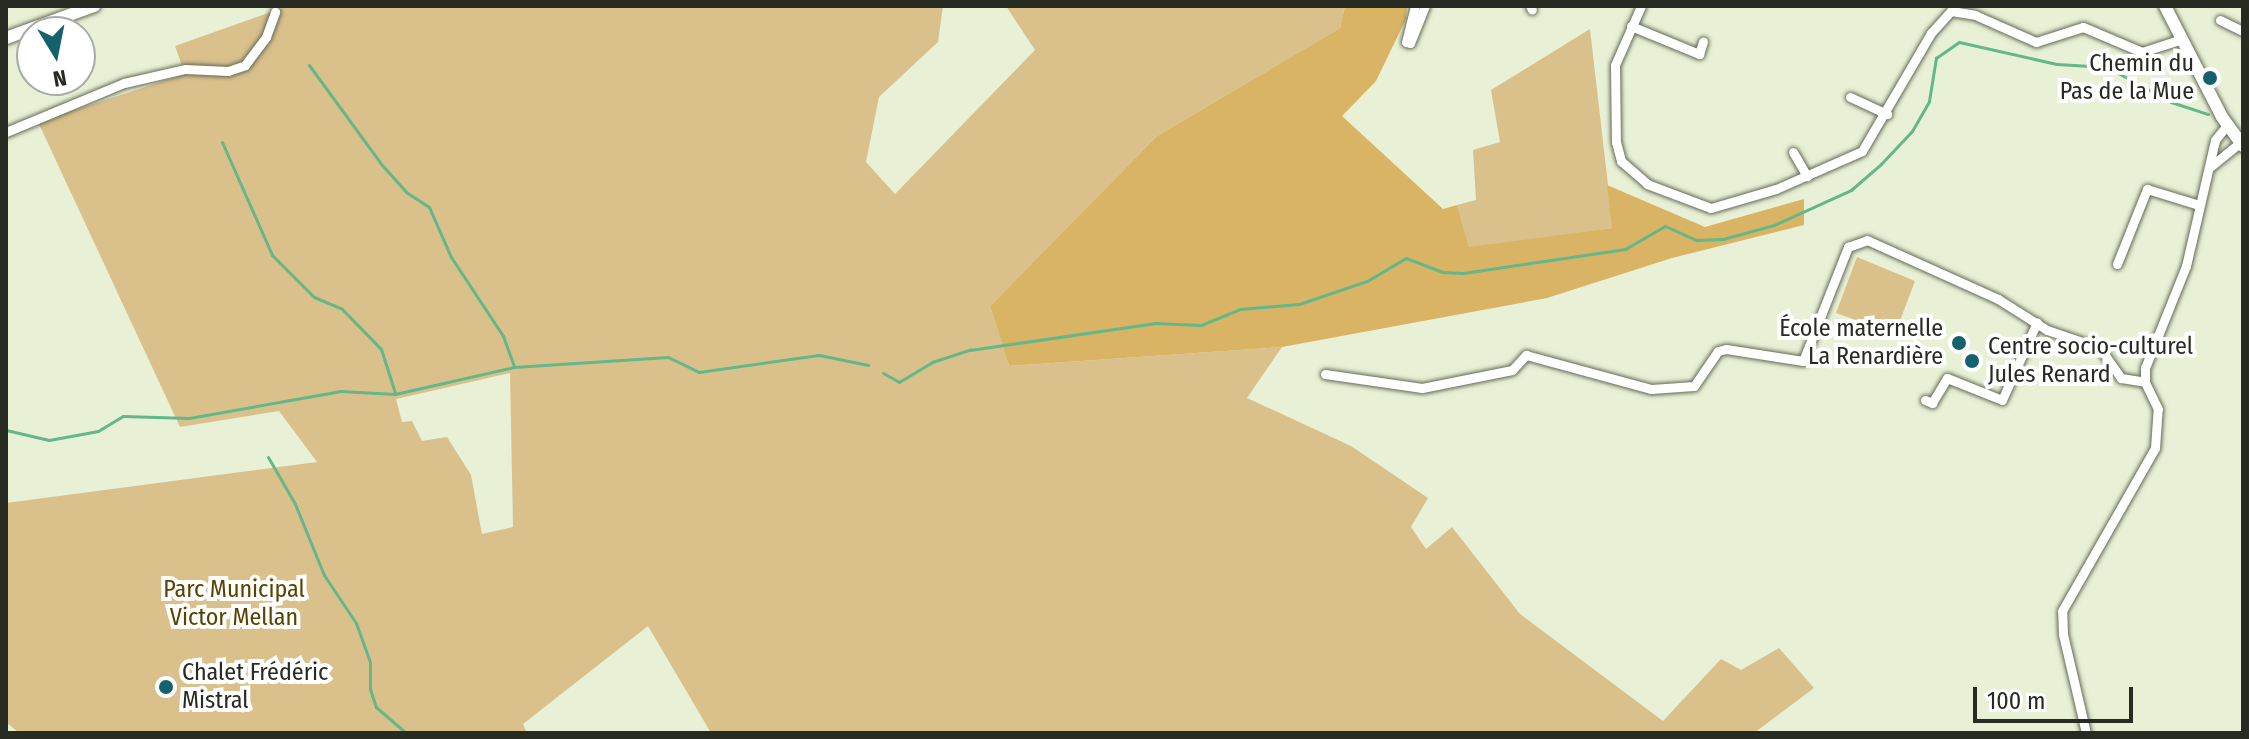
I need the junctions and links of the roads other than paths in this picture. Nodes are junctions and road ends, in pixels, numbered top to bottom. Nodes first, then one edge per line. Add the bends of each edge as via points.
1 (94, 6) edge
2 (1415, 6) edge
3 (1425, 6) edge
4 (1641, 6) edge
5 (2165, 6) edge
6 (1950, 9) edge
7 (275, 12) dead end
8 (2220, 20) dead end
9 (1631, 26) junction
10 (2243, 31) edge
11 (6, 38) edge
12 (2180, 40) junction
13 (1703, 42) dead end
14 (1850, 97) dead end
15 (1887, 114) junction
16 (2227, 125) junction
17 (6, 132) edge
18 (2242, 145) edge
19 (1793, 152) dead end
20 (2210, 167) junction
21 (1807, 176) junction
22 (2199, 205) junction
23 (2117, 264) dead end
24 (2037, 322) junction
25 (1325, 374) dead end
26 (2145, 382) junction
27 (1925, 400) dead end
28 (2086, 733) edge

1 - 11 street
2 - 3 street via 1406,42 1410,43
4 - 9 street
5 - 12 street
6 - 12 street via 2036,42 2083,27 2142,52
6 - 15 street
7 - 17 street via 266,37 245,65 228,71 185,69 124,83
8 - 10 street
9 - 13 street via 1699,54
9 - 21 street via 1615,65 1616,142 1632,175 1711,208
12 - 16 street
14 - 15 street
15 - 21 street via 1862,151
16 - 18 street
16 - 20 street via 2215,140
18 - 20 street
19 - 21 street
20 - 22 street
22 - 23 street via 2147,189
22 - 26 street via 2186,266 2145,368
24 - 25 street via 1922,263 1857,240 1848,247 1803,361 1726,349 1718,351 1694,386 1651,389 1526,355 1512,370 1422,388
24 - 26 street via 2100,348 2121,378
24 - 27 street via 2002,400 1947,378 1932,403
26 - 28 street via 2158,409 2155,448 2062,611

